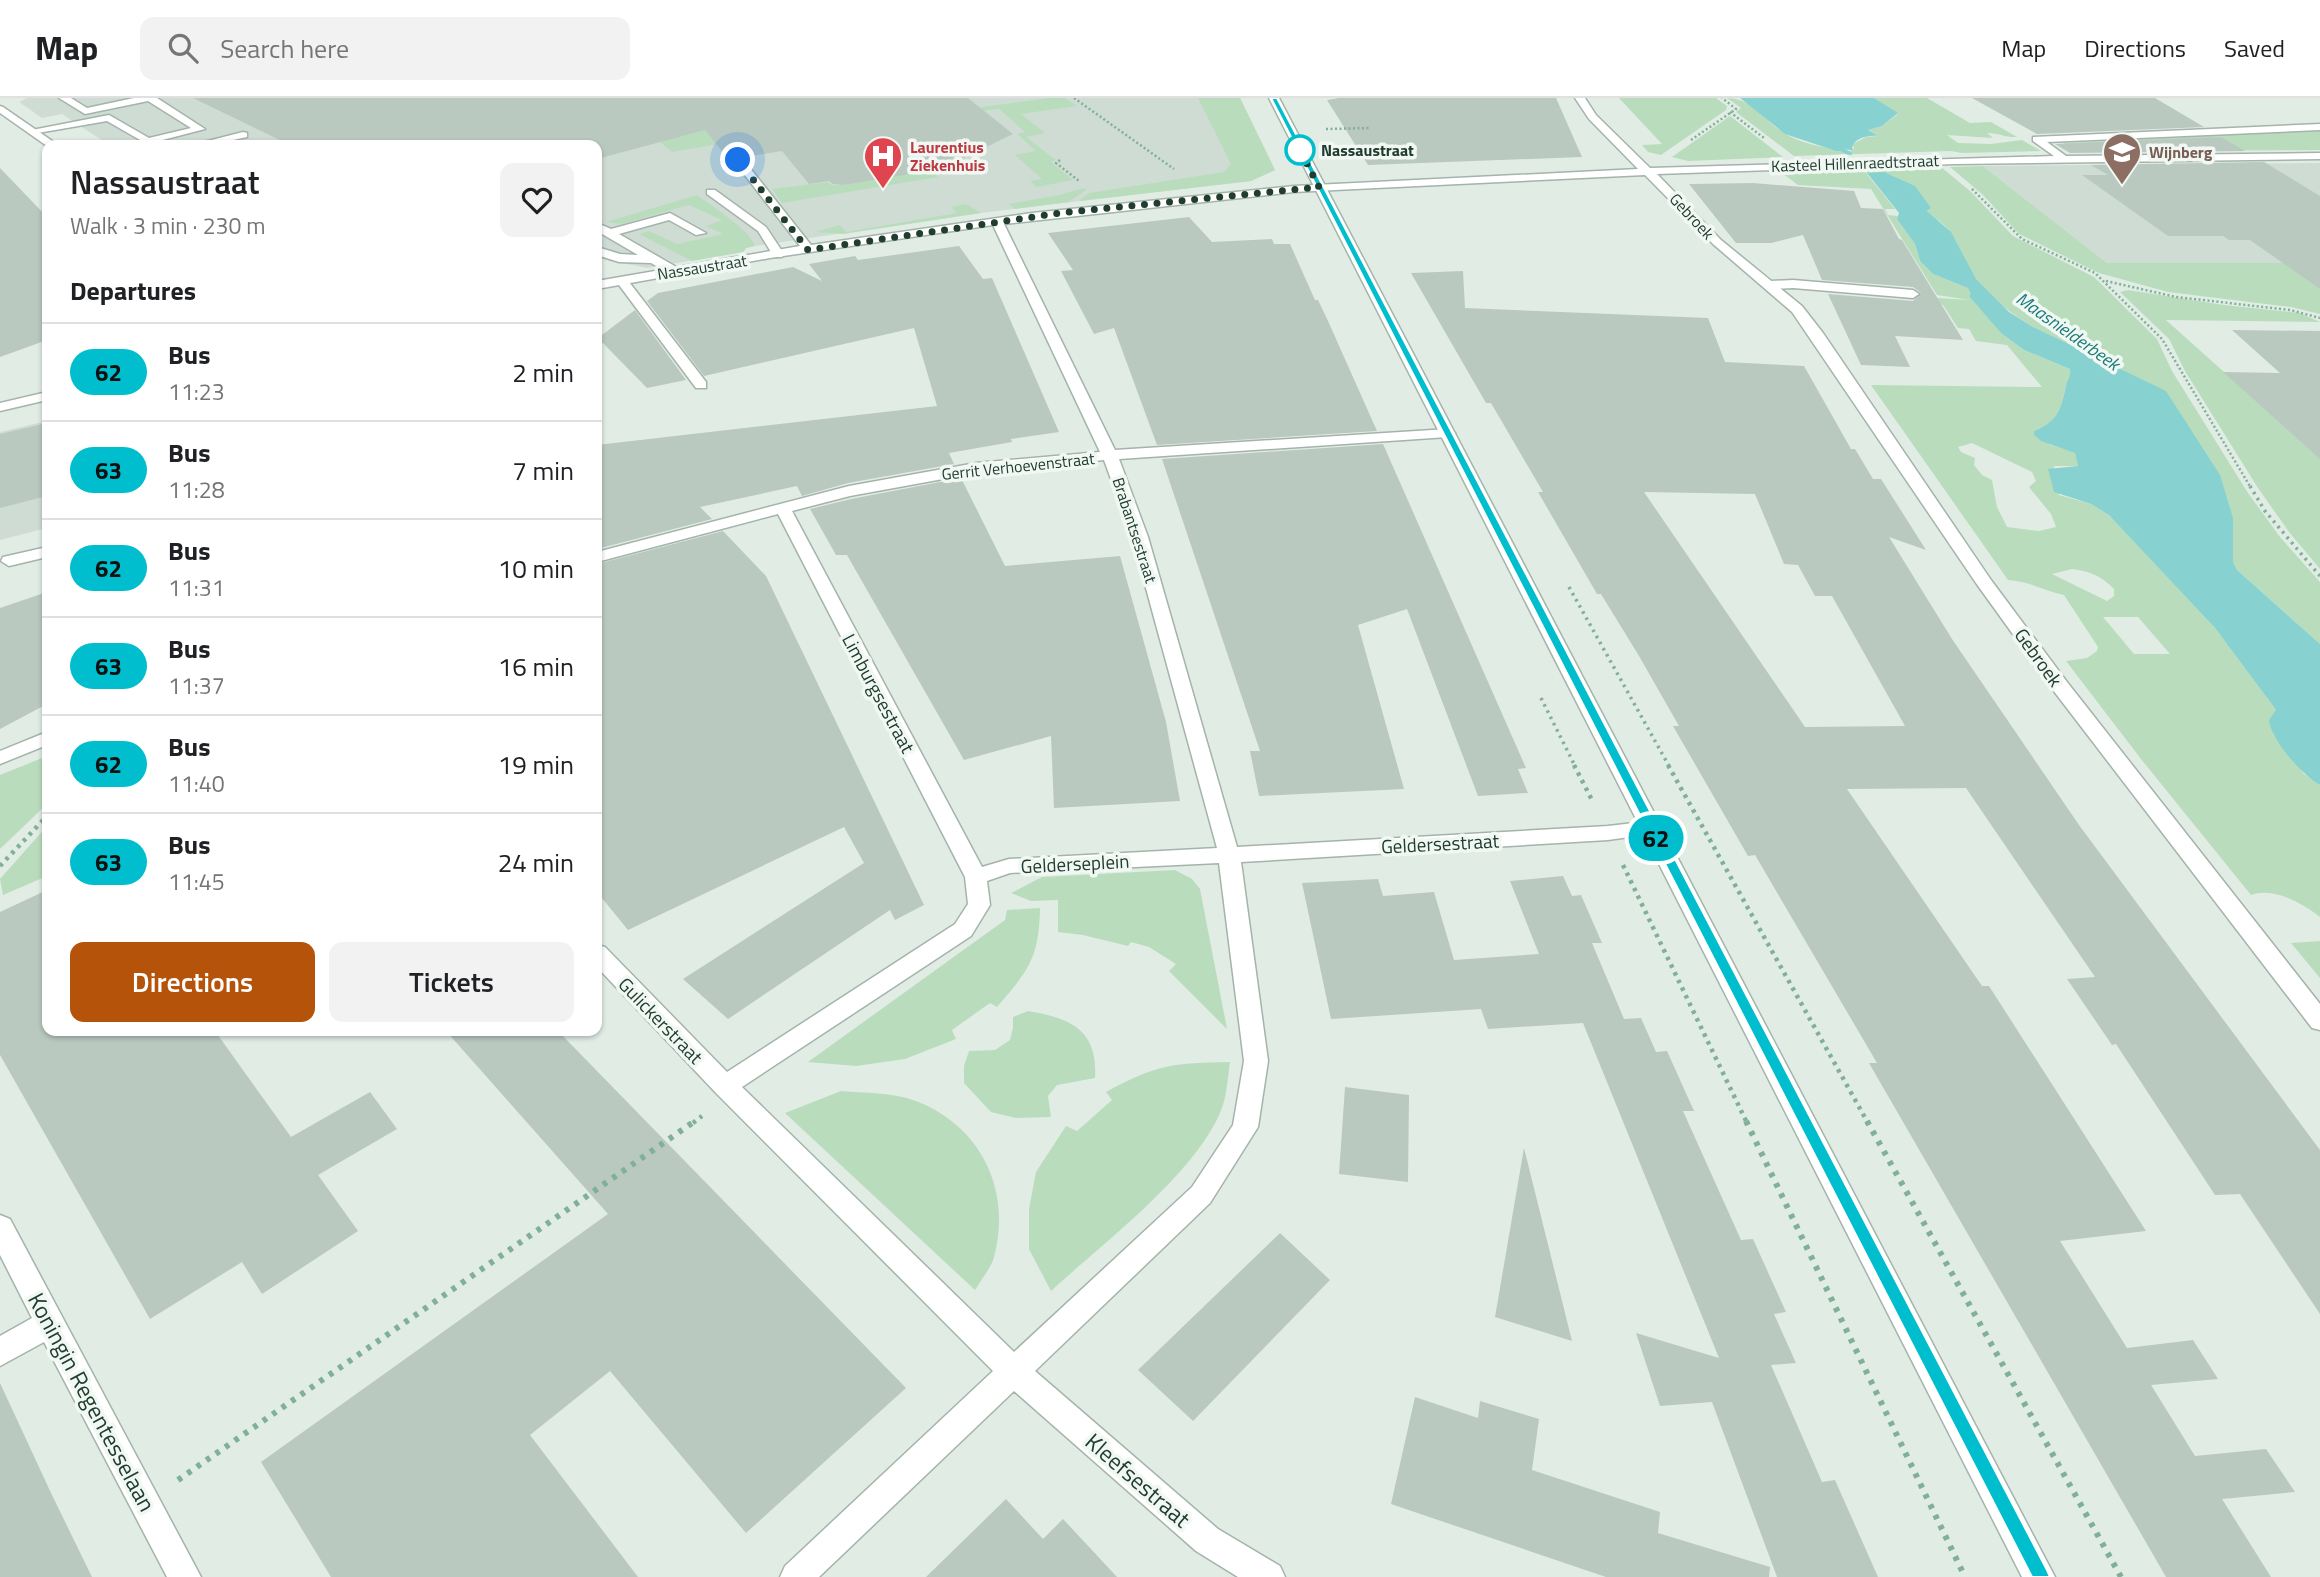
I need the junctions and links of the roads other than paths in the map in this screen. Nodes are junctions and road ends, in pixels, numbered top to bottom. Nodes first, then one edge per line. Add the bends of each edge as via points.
1 (64, 98) edge
2 (149, 98) edge
3 (1274, 98) edge
4 (1580, 98) edge
5 (0, 109) edge
6 (85, 111) junction
7 (22, 124) junction
8 (2320, 127) edge
9 (36, 132) junction
10 (243, 135) dead end
11 (46, 140) edge
12 (145, 140) edge
13 (151, 140) edge
14 (220, 140) edge
15 (2320, 156) edge
16 (2062, 157) junction
17 (738, 160) dead end
18 (1648, 171) junction
19 (1319, 187) junction
20 (711, 192) dead end
21 (997, 222) junction
22 (602, 229) edge
23 (610, 233) junction
24 (700, 233) dead end
25 (808, 250) junction
26 (602, 253) edge
27 (778, 254) junction
28 (656, 259) junction
29 (674, 271) junction
30 (622, 281) junction
31 (602, 284) edge
32 (1771, 285) junction
33 (1913, 294) dead end
34 (701, 385) dead end
35 (42, 397) edge
36 (0, 407) edge
37 (1448, 433) junction
38 (1110, 456) junction
39 (783, 508) junction
40 (42, 553) edge
41 (602, 556) edge
42 (9, 561) dead end
43 (42, 740) edge
44 (0, 758) edge
45 (1651, 828) junction
46 (1229, 855) junction
47 (976, 877) junction
48 (602, 958) edge
49 (2320, 1021) edge
50 (729, 1090) junction
51 (0, 1227) edge
52 (48, 1324) junction
53 (0, 1352) edge
54 (1015, 1373) junction
55 (185, 1577) edge
56 (796, 1577) edge
57 (1269, 1577) edge
58 (2039, 1577) edge

1 - 6 street
2 - 6 street
2 - 13 street via 200,129
3 - 19 street
4 - 18 street, Gebroek via 1592,117
5 - 7 street
6 - 7 street
7 - 9 street
8 - 16 street via 2037,139
9 - 11 street
9 - 12 street via 109,118
10 - 14 street
15 - 16 street, Kasteel Hillenraedtstraat
16 - 18 street, Kasteel Hillenraedtstraat
17 - 25 street
18 - 19 street, Nassaustraat
18 - 32 street, Gebroek via 1717,242
19 - 21 street, Nassaustraat
19 - 37 street
20 - 27 street via 762,229
21 - 25 street, Nassaustraat
21 - 38 street, Brabantsestraat
22 - 23 street
23 - 24 street via 670,216
23 - 28 street
25 - 27 street, Nassaustraat
26 - 28 street
27 - 29 street, Nassaustraat
28 - 29 street
29 - 30 street, Nassaustraat
30 - 31 street, Nassaustraat
30 - 34 street
32 - 33 street
32 - 49 street, Gebroek via 1818,335 2060,686
35 - 36 street
37 - 38 street, Gerrit Verhoevenstraat
37 - 45 street
38 - 39 street, Gerrit Verhoevenstraat via 976,468
38 - 46 street, Brabantsestraat via 1140,537
39 - 41 street, Gerrit Verhoevenstraat
39 - 47 street, Limburgsestraat
40 - 42 street
43 - 44 street
45 - 46 street, Geldersestraat
45 - 58 street
46 - 47 street, Gelderseplein via 1009,866
46 - 54 street via 1256,1061 1245,1127 1201,1195
47 - 50 street via 979,905 963,930
48 - 50 street, Gulickerstraat
50 - 54 street
51 - 52 street, Koningin Regentesselaan
52 - 53 street
52 - 55 street, Koningin Regentesselaan
54 - 56 street
54 - 57 street, Kleefsestraat via 1207,1540

